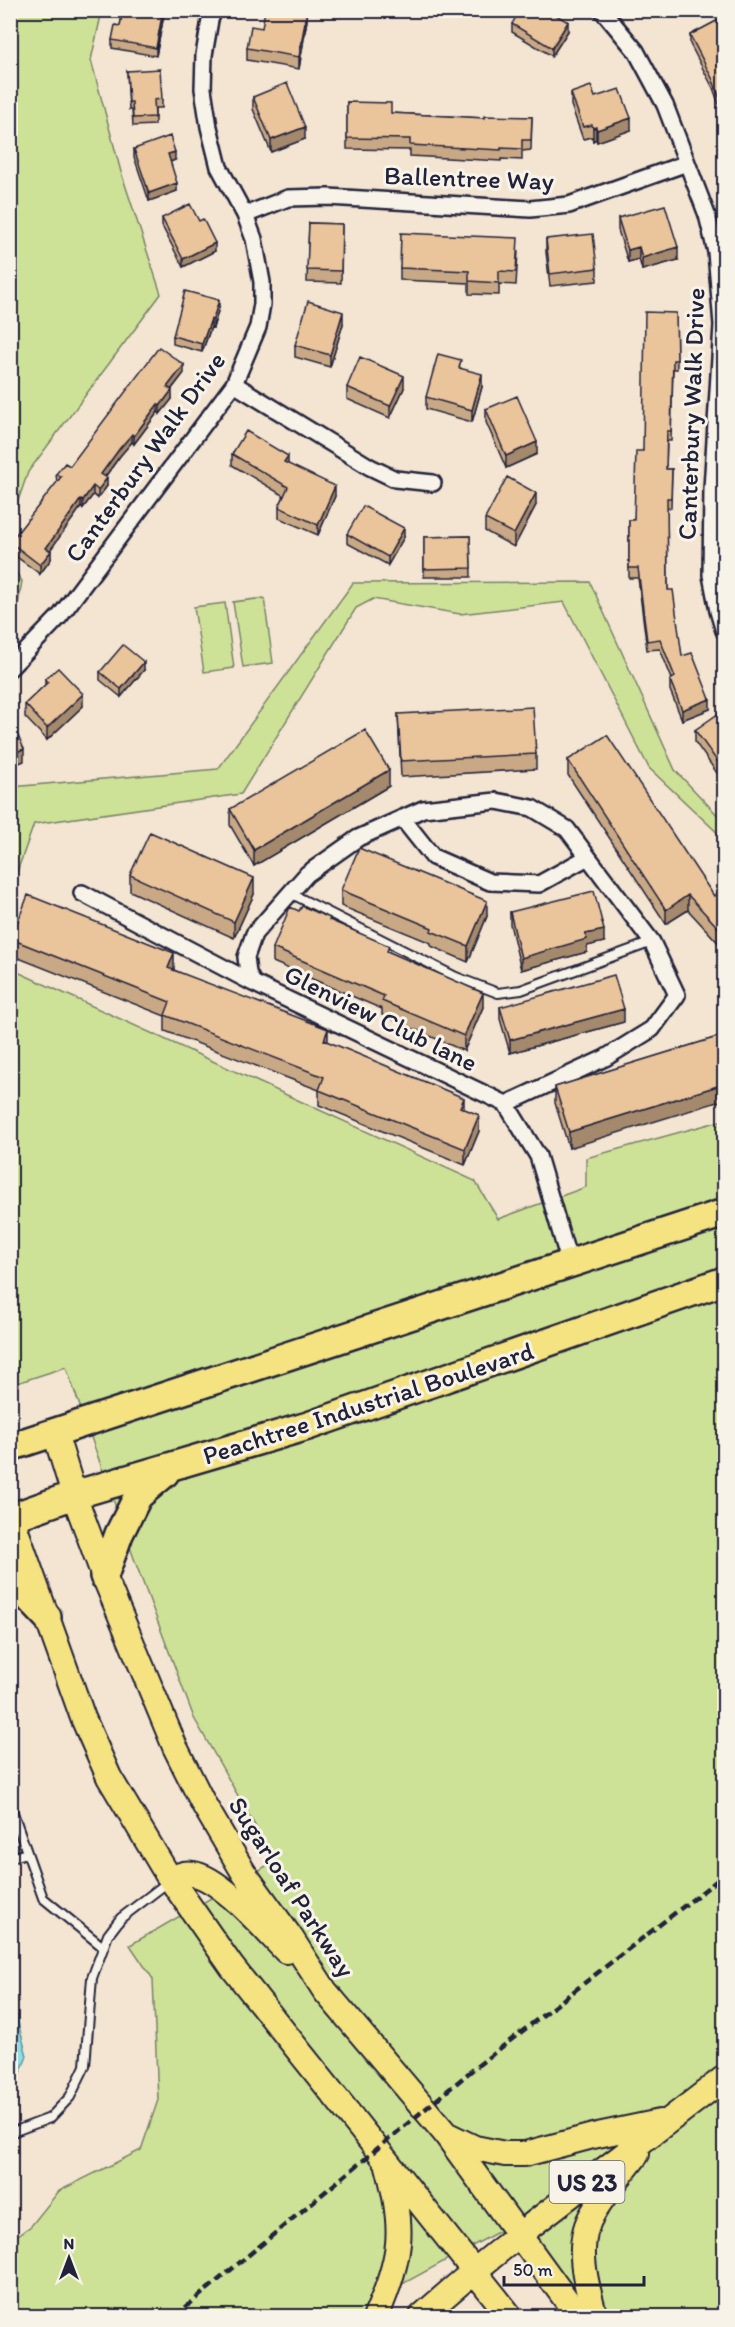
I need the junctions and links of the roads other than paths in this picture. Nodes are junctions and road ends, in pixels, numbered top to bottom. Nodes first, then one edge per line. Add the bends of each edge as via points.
1 (214, 10) edge
2 (602, 10) edge
3 (687, 163) junction
4 (245, 215) junction
5 (234, 384) junction
6 (433, 483) dead end
7 (724, 631) edge
8 (10, 668) edge
9 (402, 818) junction
10 (588, 858) junction
11 (82, 893) dead end
12 (290, 893) junction
13 (652, 942) junction
14 (254, 983) junction
15 (506, 1104) junction
16 (724, 1213) edge
17 (570, 1264) junction
18 (724, 1281) edge
19 (55, 1432) junction
20 (10, 1447) edge
21 (172, 1468) junction
22 (75, 1496) junction
23 (11, 1517) edge
24 (104, 1576) junction
25 (10, 1578) edge
26 (47, 1617) junction
27 (10, 1804) edge
28 (27, 1853) junction
29 (10, 1858) edge
30 (171, 1880) junction
31 (104, 1947) junction
32 (325, 1991) junction
33 (724, 2079) edge
34 (660, 2126) junction
35 (10, 2133) edge
36 (445, 2133) junction
37 (386, 2158) junction
38 (519, 2235) junction
39 (475, 2269) junction
40 (376, 2316) edge
41 (422, 2316) edge
42 (510, 2316) edge
43 (579, 2316) edge
44 (595, 2316) edge

1 - 4 street, Canterbury Walk Drive via 204,55 208,127 219,167
2 - 3 street, Canterbury Walk Drive via 636,51 666,105
3 - 4 street, Ballentree Way via 569,205 530,209 288,198
3 - 7 street, Canterbury Walk Drive via 707,215 720,290 722,325 711,575
4 - 5 street, Canterbury Walk Drive via 259,259 262,304 254,339
5 - 6 street via 378,471 395,479
5 - 8 street, Canterbury Walk Drive via 60,616
9 - 10 street via 423,809 496,801 532,808 567,829
9 - 10 street via 433,856 490,882 539,884
9 - 12 street via 358,838 307,874
10 - 13 street
11 - 14 street, Glenview Club lane
12 - 13 lane via 456,977 498,993 521,990
12 - 14 street via 254,934 246,957
13 - 15 street via 676,995 652,1029 605,1058
14 - 15 street, Glenview Club lane
15 - 17 street via 538,1156
16 - 17 highway
17 - 19 highway
18 - 21 highway, Peachtree Industrial Boulevard via 308,1426
19 - 20 highway
19 - 22 main road, Sugarloaf Parkway
21 - 22 highway, Peachtree Industrial Boulevard
21 - 24 highway via 138,1496
22 - 23 highway, Peachtree Industrial Boulevard
22 - 24 main road, Sugarloaf Parkway
23 - 26 main road
24 - 32 main road, Sugarloaf Parkway via 175,1747 203,1803 244,1873
25 - 26 highway
26 - 30 main road via 109,1777
27 - 28 lane
28 - 29 lane
28 - 31 lane via 43,1898
30 - 31 lane via 121,1918
30 - 32 main road via 177,1875 194,1874 219,1886
30 - 37 main road via 232,1966
31 - 35 lane via 92,1978 85,2066 70,2097 50,2118
32 - 36 main road, Sugarloaf Parkway
33 - 34 main road, US 23
34 - 36 main road via 593,2136 525,2154 475,2148
34 - 38 main road, US 23
34 - 44 main road via 591,2215 583,2246 586,2283
36 - 38 main road, Sugarloaf Parkway
37 - 39 main road
37 - 40 main road via 400,2238 392,2279
38 - 39 main road, US 23
38 - 43 main road, Sugarloaf Parkway
39 - 41 main road, US 23
39 - 42 main road

